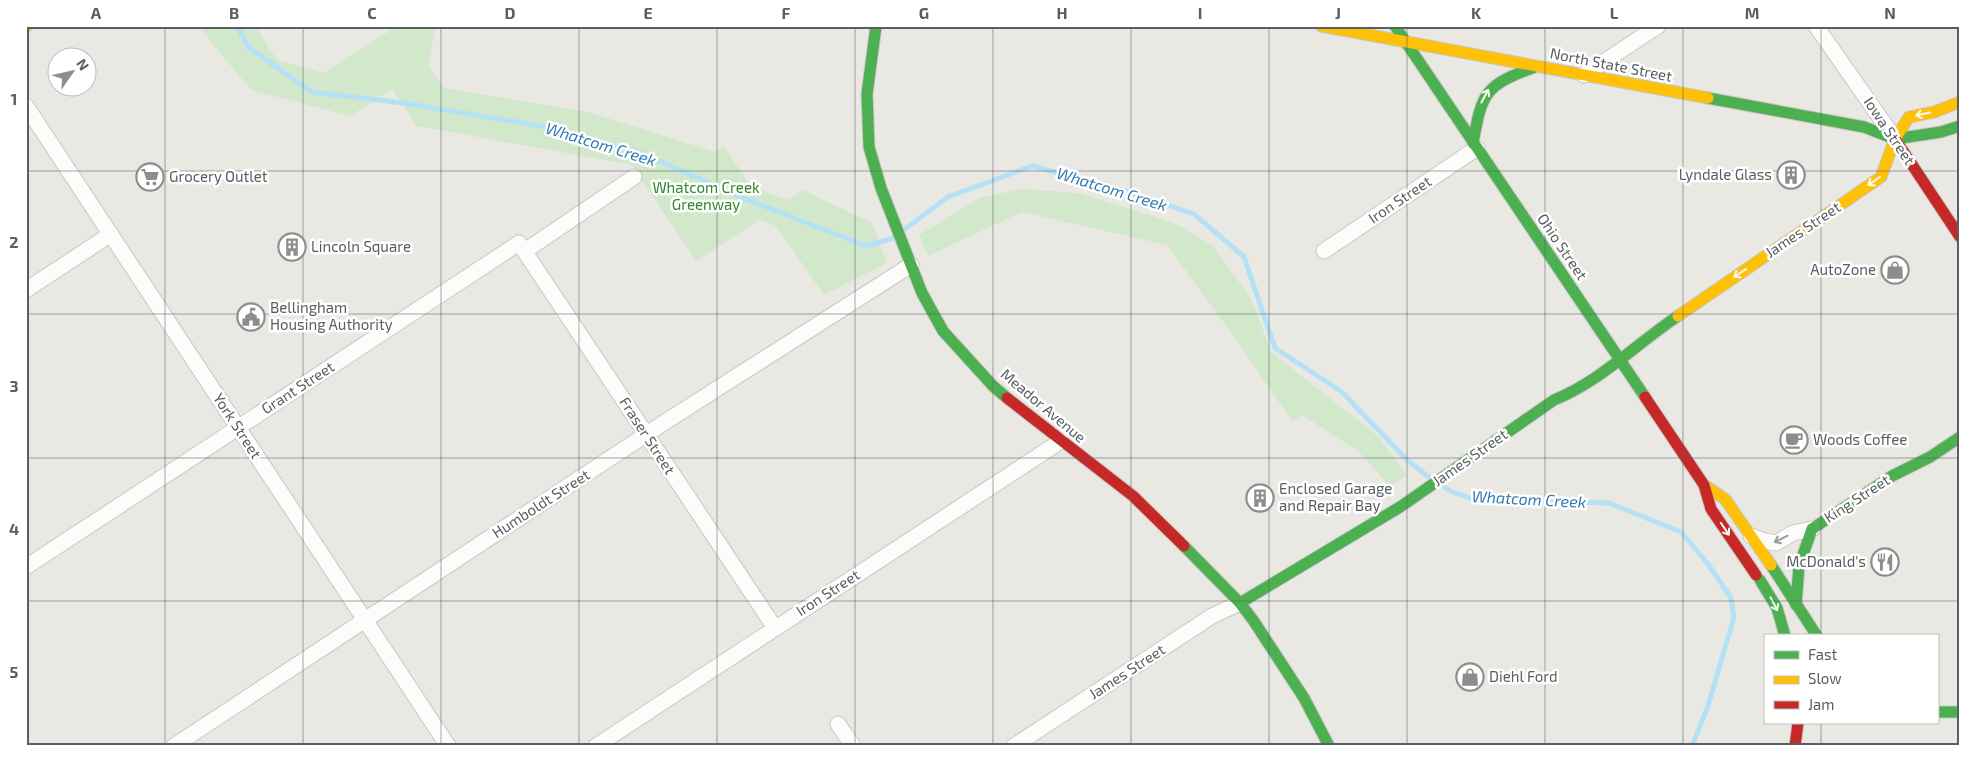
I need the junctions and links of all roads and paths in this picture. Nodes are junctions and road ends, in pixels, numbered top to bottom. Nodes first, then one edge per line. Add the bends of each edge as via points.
1 (876, 26) edge
2 (1321, 26) edge
3 (1395, 26) edge
4 (1658, 26) edge
5 (1816, 26) edge
6 (1405, 42) junction
7 (1536, 66) junction
8 (1584, 75) junction
9 (1960, 102) edge
10 (26, 106) edge
11 (1960, 126) edge
12 (1895, 139) junction
13 (1475, 146) junction
14 (634, 177) dead end
15 (111, 234) junction
16 (1960, 237) edge
17 (522, 247) junction
18 (1324, 251) dead end
19 (911, 265) junction
20 (26, 290) edge
21 (1620, 361) junction
22 (238, 428) junction
23 (646, 434) junction
24 (1960, 437) edge
25 (1060, 441) junction
26 (1704, 485) junction
27 (1812, 529) junction
28 (1750, 536) junction
29 (26, 566) edge
30 (1240, 604) junction
31 (1796, 605) junction
32 (365, 620) junction
33 (774, 628) junction
34 (1784, 634) edge
35 (1816, 634) edge
36 (1938, 712) edge
37 (1960, 712) edge
38 (838, 724) dead end
39 (1798, 724) edge
40 (174, 746) edge
41 (448, 746) edge
42 (596, 746) edge
43 (852, 746) edge
44 (1014, 746) edge
45 (1329, 746) edge
46 (1795, 746) edge

1 - 19 main road, Meador Avenue via 867,94 869,147
2 - 6 main road, North State Street
3 - 6 main road, Ohio Street
4 - 8 street
5 - 12 street, Iowa Street
6 - 7 main road, North State Street
6 - 13 main road, Ohio Street
7 - 8 main road, North State Street
13 -> 7 main road via 1479,108 1485,94 1494,83
8 - 12 main road, North State Street via 1864,127
9 -> 12 main road, James Street via 1909,117
10 - 15 street, York Street
11 - 12 main road
12 - 16 main road, Iowa Street
12 -> 21 main road, James Street via 1881,177 1648,336
13 - 18 street, Iron Street
13 - 21 main road, Ohio Street
14 - 17 street, Grant Street
15 - 20 street
15 - 22 street, York Street
17 - 22 street, Grant Street
17 - 23 street, Fraser Street
19 - 23 street, Humboldt Street
19 - 25 main road, Meador Avenue via 942,331 994,386
21 - 26 main road, Ohio Street
21 - 30 main road, James Street via 1571,393 1554,400 1400,507
22 - 29 street, Grant Street
22 - 32 street, York Street
23 - 32 street, Humboldt Street
23 - 33 street, Fraser Street
24 - 27 main road, King Street via 1892,476
25 - 30 main road, Meador Avenue via 1133,496
25 - 33 street, Iron Street
26 - 28 main road, Ohio Street via 1725,499
26 -> 34 main road, Ohio Street via 1711,508 1777,608
27 -> 28 street, King Street via 1792,533 1776,543
27 - 31 main road via 1799,562 1795,582
28 - 31 main road, Ohio Street
30 - 44 street, James Street via 1212,616
30 - 45 main road, Meador Avenue via 1304,698
31 - 35 main road, Ohio Street
32 - 40 street, Humboldt Street
32 - 41 street, York Street
33 - 42 street, Iron Street
36 - 37 main road
38 - 43 street
39 - 46 main road

